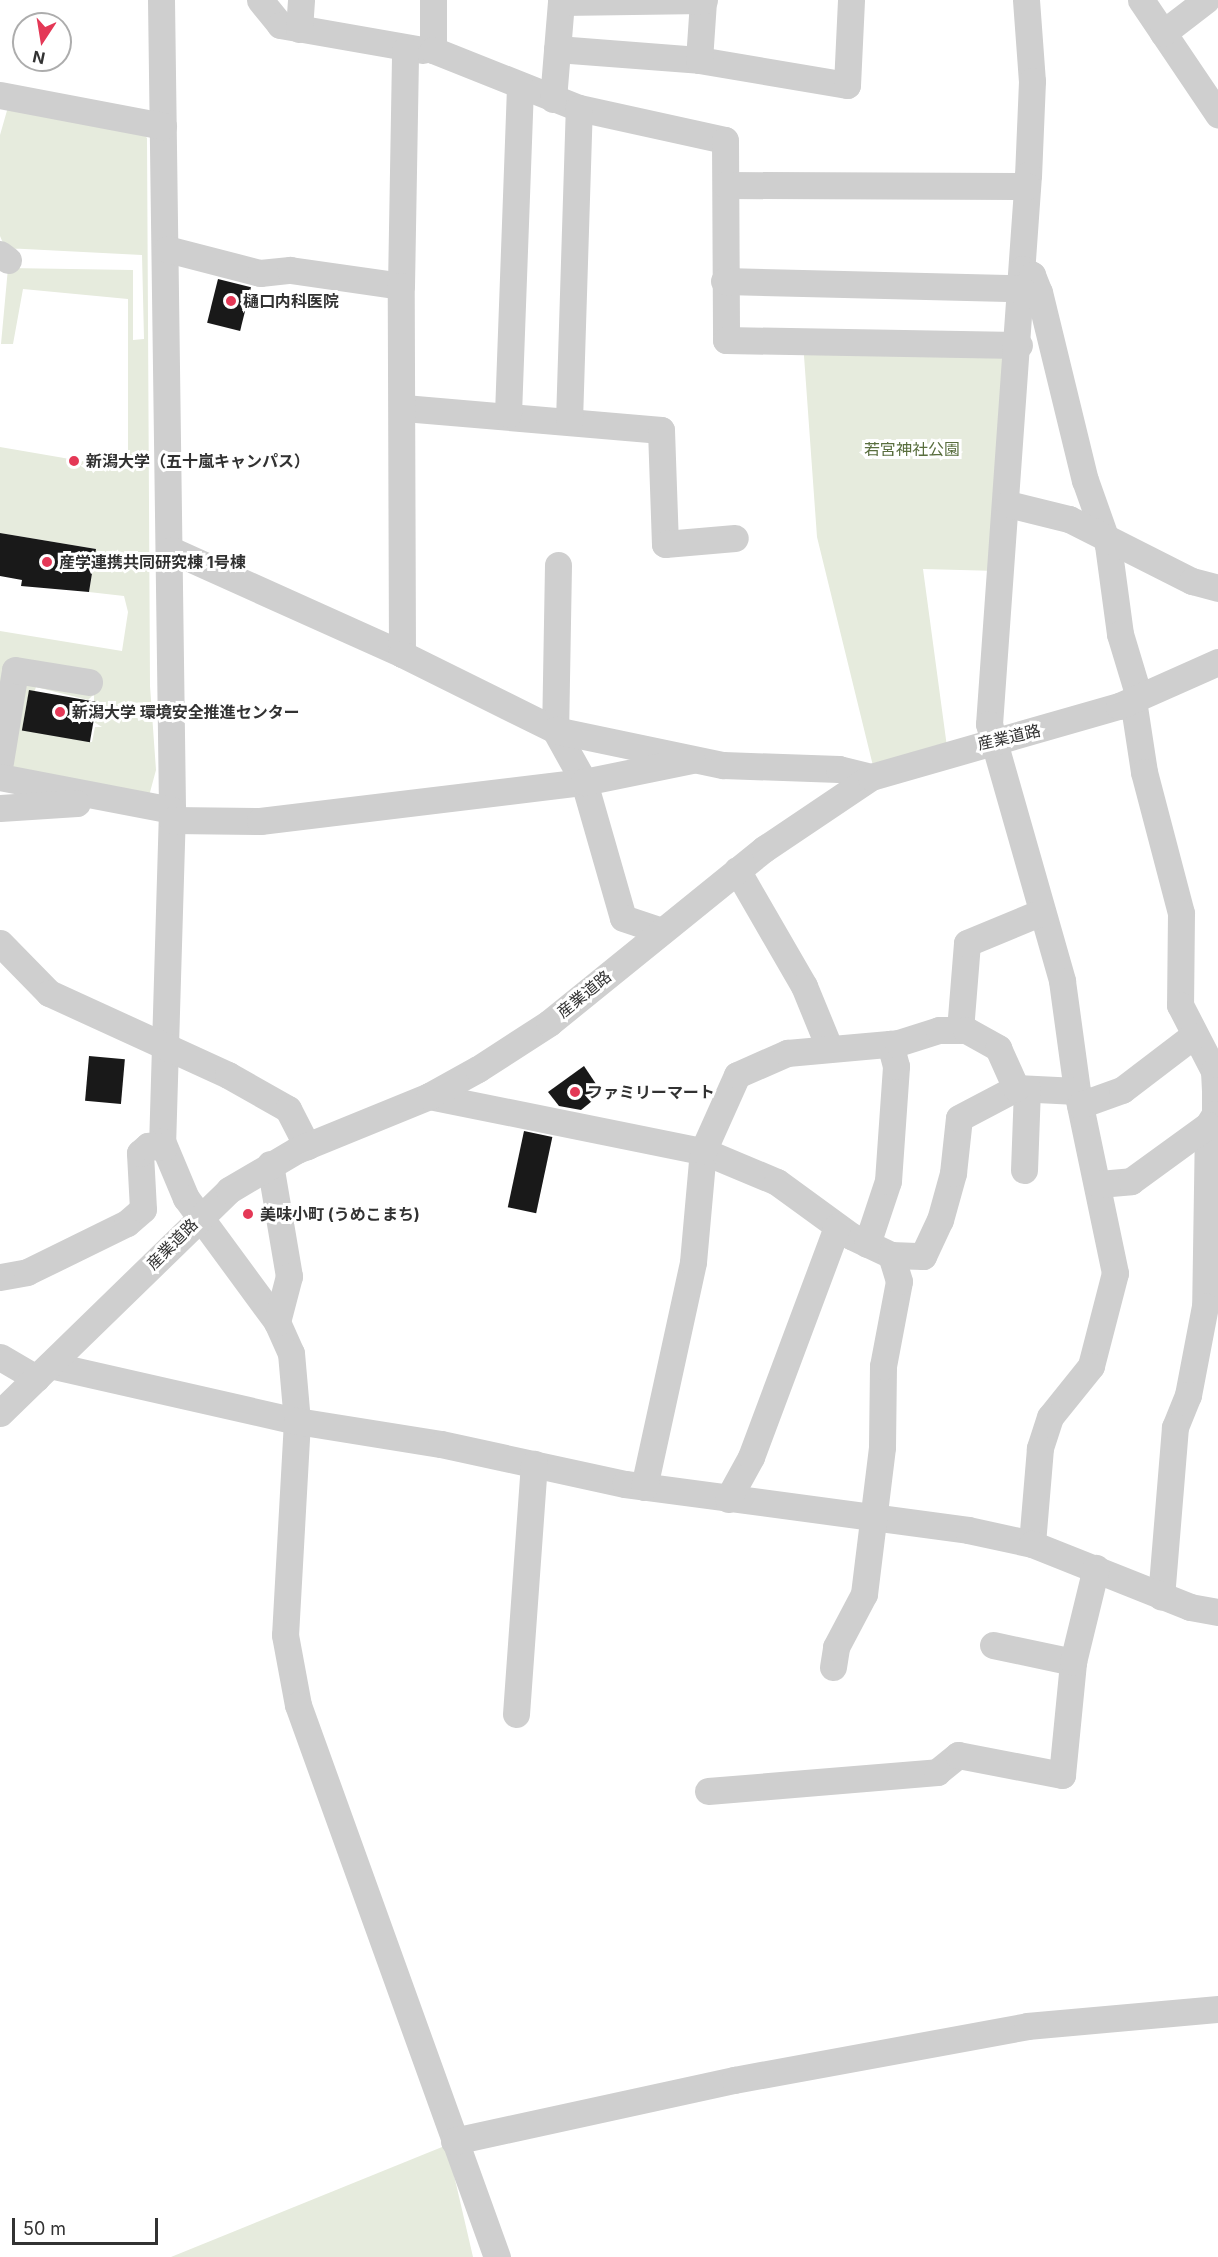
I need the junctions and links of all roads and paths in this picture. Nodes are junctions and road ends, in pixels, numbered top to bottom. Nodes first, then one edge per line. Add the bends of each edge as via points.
1 (161, 0) edge
2 (260, 0) edge
3 (301, 0) edge
4 (433, 0) edge
5 (851, 0) edge
6 (1026, 0) edge
7 (1141, 0) edge
8 (1206, 0) edge
9 (704, 1) edge
10 (299, 29) junction
11 (1163, 33) junction
12 (557, 49) junction
13 (405, 50) junction
14 (433, 50) junction
15 (699, 60) junction
16 (520, 87) junction
17 (1, 99) edge
18 (553, 99) junction
19 (579, 108) junction
20 (1216, 109) edge
21 (163, 126) junction
22 (726, 185) junction
23 (1027, 186) junction
24 (167, 249) junction
25 (1022, 279) junction
26 (724, 281) junction
27 (401, 286) junction
28 (1019, 345) junction
29 (404, 408) junction
30 (508, 414) junction
31 (569, 421) junction
32 (1008, 504) junction
33 (1105, 536) junction
34 (735, 538) dead end
35 (171, 550) junction
36 (558, 565) dead end
37 (1218, 588) edge
38 (402, 654) junction
39 (1218, 663) edge
40 (89, 682) dead end
41 (1136, 698) junction
42 (555, 730) junction
43 (993, 740) junction
44 (692, 760) junction
45 (0, 762) edge
46 (0, 777) edge
47 (871, 777) junction
48 (584, 782) junction
49 (106, 801) junction
50 (0, 808) edge
51 (172, 815) junction
52 (737, 870) junction
53 (1042, 912) junction
54 (662, 931) junction
55 (0, 943) edge
56 (960, 1030) junction
57 (1193, 1036) junction
58 (890, 1044) junction
59 (829, 1047) junction
60 (166, 1049) junction
61 (1216, 1070) edge
62 (1022, 1088) junction
63 (429, 1096) junction
64 (1078, 1098) junction
65 (1208, 1125) junction
66 (307, 1146) junction
67 (164, 1147) junction
68 (703, 1151) junction
69 (270, 1164) junction
70 (1024, 1170) dead end
71 (1100, 1184) junction
72 (198, 1218) junction
73 (837, 1227) junction
74 (879, 1250) junction
75 (0, 1277) edge
76 (277, 1322) junction
77 (0, 1357) edge
78 (43, 1372) junction
79 (0, 1413) edge
80 (297, 1421) junction
81 (534, 1464) junction
82 (644, 1487) junction
83 (728, 1499) junction
84 (873, 1521) junction
85 (1032, 1544) junction
86 (1096, 1568) junction
87 (1161, 1596) junction
88 (1218, 1612) edge
89 (993, 1645) dead end
90 (1073, 1662) junction
91 (833, 1667) dead end
92 (516, 1714) dead end
93 (708, 1791) dead end
94 (1218, 2009) edge
95 (454, 2141) junction
96 (497, 2257) edge

1 - 21 street
2 - 10 street via 280,26
3 - 10 street
4 - 14 street
5 - 15 street via 847,86
6 - 23 street via 1032,81
7 - 11 street
8 - 11 street
9 - 12 street via 561,2
9 - 15 street
10 - 13 street
11 - 20 street
12 - 15 street
12 - 18 street
13 - 14 street
13 - 27 street
14 - 16 street
16 - 18 street
16 - 30 street
17 - 21 street
18 - 19 street
19 - 22 street via 725,140
19 - 31 street
21 - 24 street
22 - 23 street
22 - 26 street
23 - 25 street
24 - 27 street via 260,273 290,270
24 - 35 street
25 - 26 street
25 - 28 street
25 - 33 street via 1032,274 1039,292 1085,480
26 - 28 street via 723,337 730,341
27 - 29 street
28 - 32 street
29 - 30 street
29 - 38 street
30 - 31 street
31 - 34 street via 661,430 665,544
32 - 33 street via 1069,519
32 - 43 street via 995,626 989,724
33 - 37 street via 1192,581
33 - 41 street via 1120,634
35 - 38 street
35 - 51 street
36 - 42 street
38 - 42 street
39 - 41 street, 産業道路
40 - 45 street via 15,670
41 - 43 street, 産業道路
41 - 57 street via 1144,772 1181,913 1180,1005
42 - 44 street
42 - 48 street
43 - 47 street, 産業道路
43 - 53 street
44 - 47 street via 778,771 839,769
44 - 48 street
46 - 49 street
47 - 52 street, 産業道路
48 - 51 street via 260,821
48 - 54 street via 623,918
49 - 50 street
49 - 51 street
51 - 60 street
52 - 54 street, 産業道路
52 - 59 street via 804,986
53 - 56 street via 967,943
53 - 64 street via 1062,981
54 - 63 street, 産業道路 via 549,1023
55 - 60 street via 49,993
56 - 58 street
56 - 62 street via 998,1048
57 - 61 street
57 - 64 street via 1122,1090
58 - 59 street
58 - 74 street via 896,1066
59 - 68 street via 787,1053 737,1075
60 - 66 street via 288,1109
60 - 67 street
61 - 65 street via 1215,1114
62 - 64 street
62 - 70 street
62 - 74 street via 954,1123 953,1173 929,1248 922,1256
63 - 66 street, 産業道路
63 - 68 street
64 - 71 street
65 - 71 street via 1131,1181
65 - 87 street via 1204,1306 1188,1395 1175,1427
66 - 69 street, 産業道路
67 - 72 street
67 - 75 street via 148,1146 140,1153 143,1209 127,1223 27,1272
68 - 73 street via 777,1182
68 - 82 street via 693,1262
69 - 72 street, 産業道路
69 - 76 street via 289,1276
71 - 85 street via 1115,1273 1091,1366 1050,1417 1040,1448
72 - 76 street
72 - 78 street, 産業道路
73 - 74 street
73 - 83 street via 751,1457
74 - 84 street via 899,1281 883,1366 884,1414
76 - 80 street via 291,1353
77 - 78 street
78 - 79 street, 産業道路
78 - 80 street
80 - 81 street
80 - 95 street via 285,1635 298,1705
81 - 82 street
81 - 92 street
82 - 83 street
83 - 84 street
84 - 85 street via 968,1530
84 - 91 street via 864,1594 836,1647
85 - 86 street
86 - 87 street
86 - 90 street
87 - 88 street
89 - 90 street
90 - 93 street via 1062,1775 958,1755 937,1772
94 - 95 street via 1027,2026 768,2073
95 - 96 street

